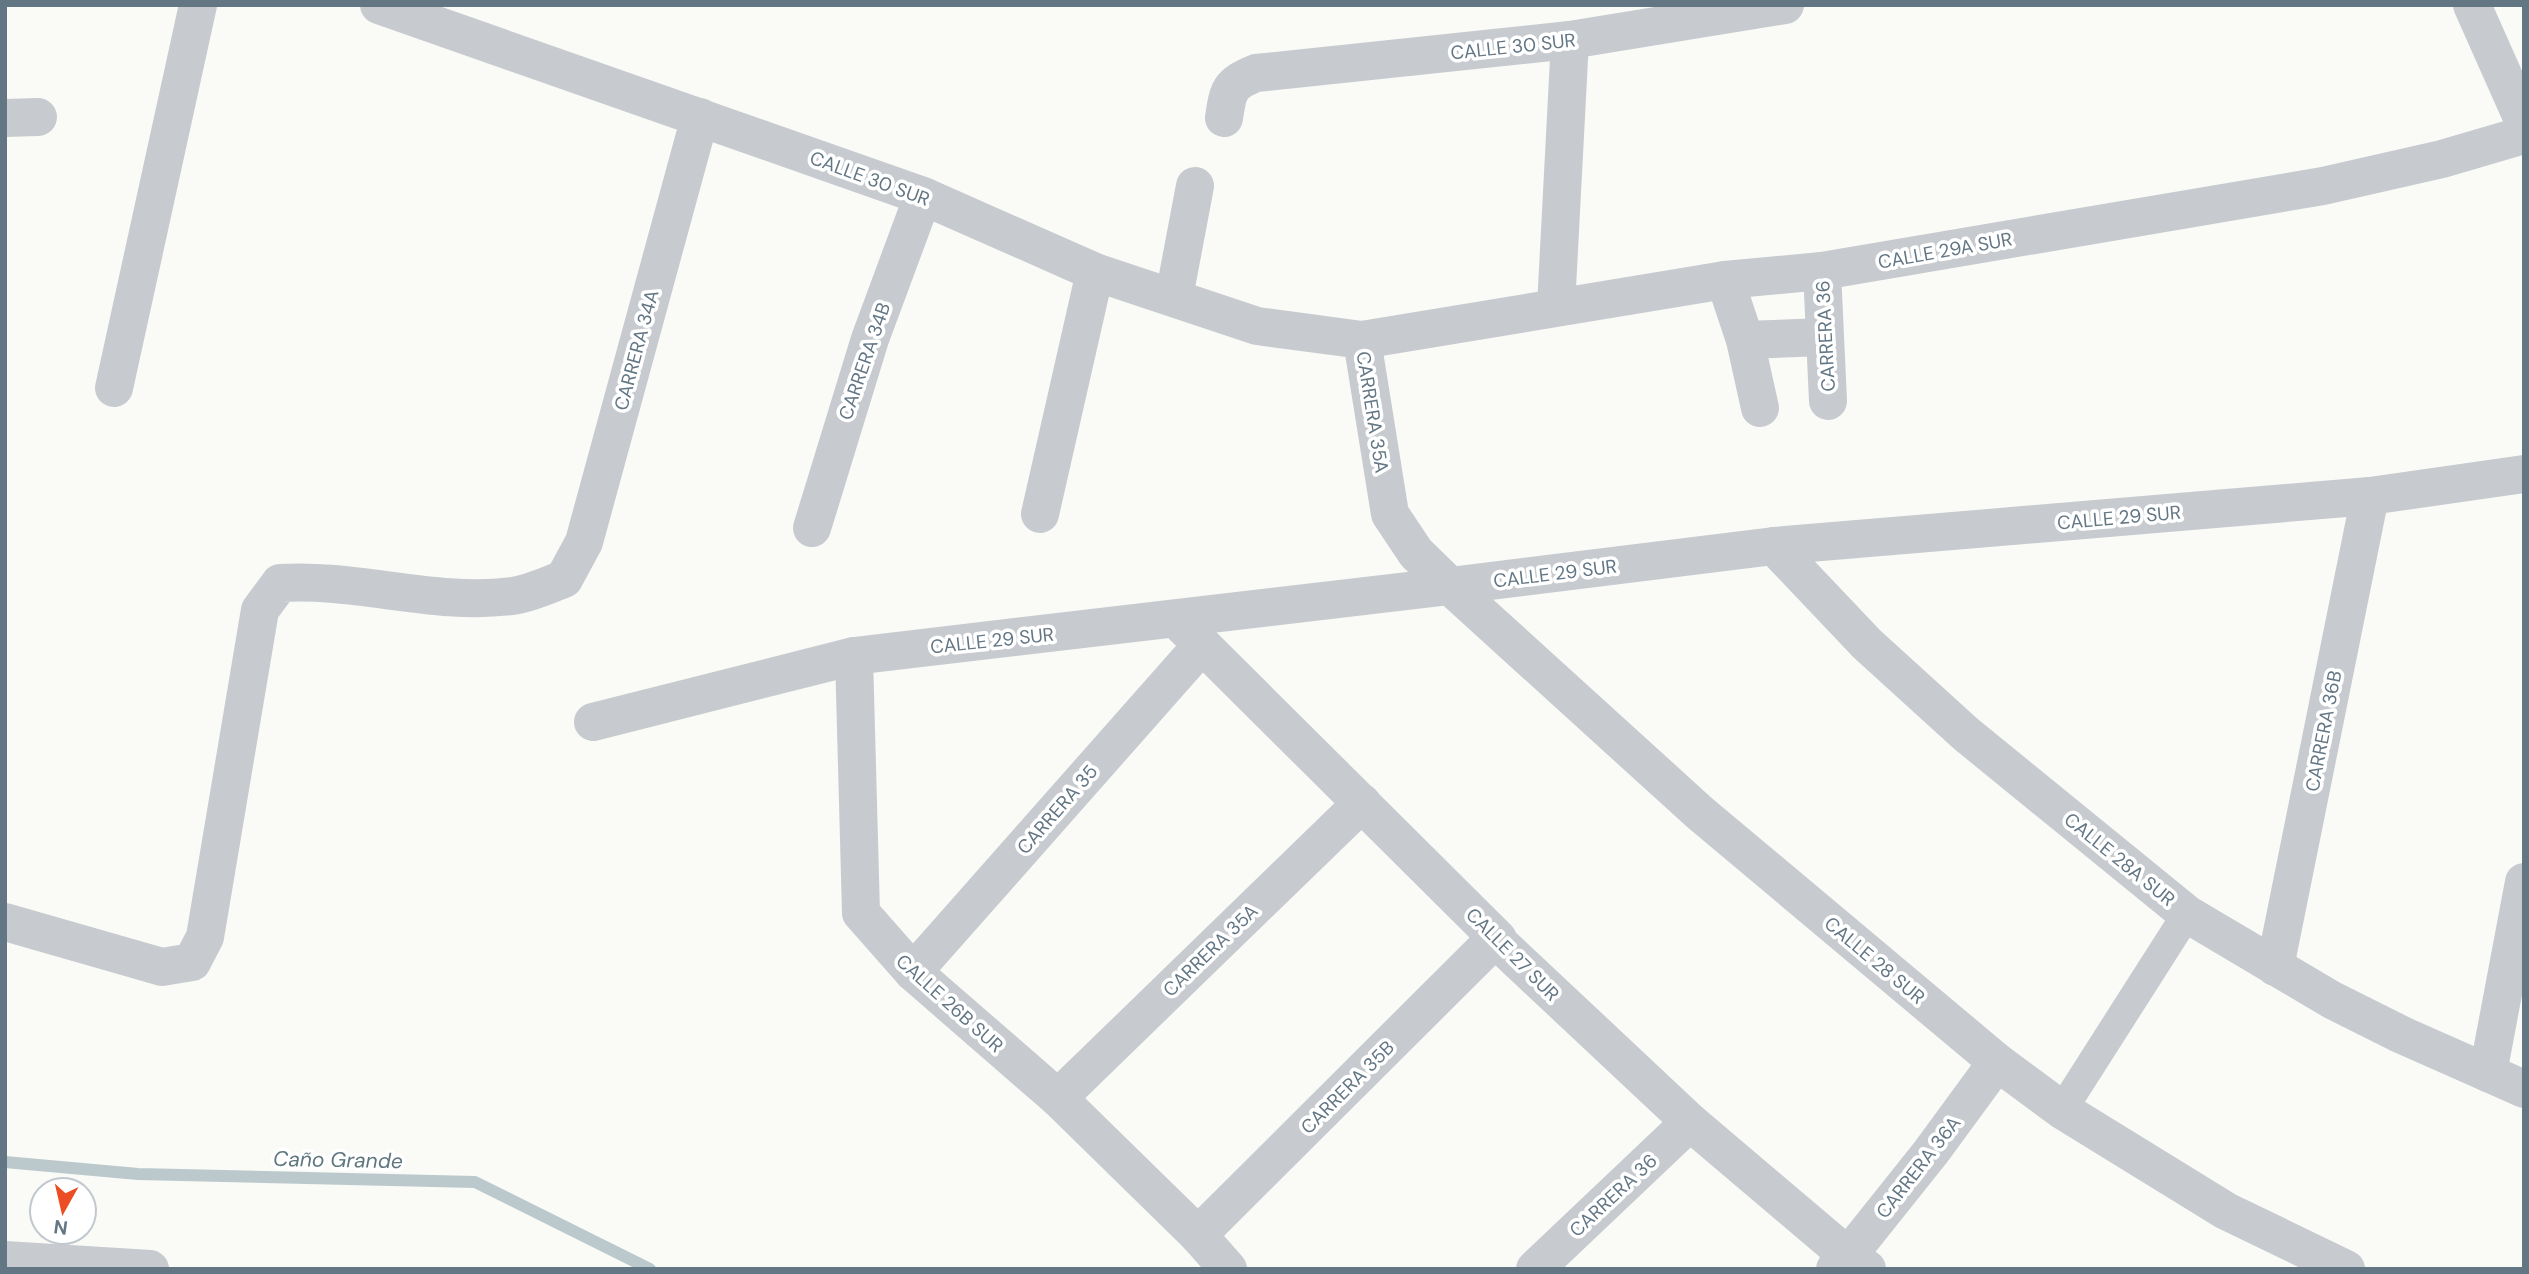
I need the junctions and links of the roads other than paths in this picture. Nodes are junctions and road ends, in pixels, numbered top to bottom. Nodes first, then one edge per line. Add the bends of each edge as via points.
1 (198, 5) edge
2 (379, 5) edge
3 (2472, 5) edge
4 (1766, 7) edge
5 (1570, 40) junction
6 (700, 117) junction
7 (1223, 118) dead end
8 (2524, 122) edge
9 (2524, 135) edge
10 (1195, 186) dead end
11 (923, 196) junction
12 (1822, 271) junction
13 (1095, 272) junction
14 (1725, 280) junction
15 (1174, 297) junction
16 (1556, 307) junction
17 (1824, 337) junction
18 (1362, 340) junction
19 (1745, 340) junction
20 (114, 388) dead end
21 (1828, 401) dead end
22 (1760, 408) dead end
23 (2524, 474) edge
24 (2370, 496) junction
25 (1040, 514) dead end
26 (812, 528) dead end
27 (1774, 546) junction
28 (1450, 586) junction
29 (1189, 632) junction
30 (854, 656) junction
31 (593, 722) dead end
32 (1362, 803) junction
33 (2524, 882) edge
34 (2187, 914) junction
35 (5, 922) edge
36 (1495, 939) junction
37 (2275, 967) junction
38 (913, 972) junction
39 (1997, 1062) junction
40 (2488, 1073) junction
41 (2524, 1089) edge
42 (1058, 1098) junction
43 (2062, 1110) junction
44 (1690, 1122) junction
45 (1198, 1235) junction
46 (5, 1260) edge
47 (1850, 1264) edge
48 (150, 1269) edge
49 (1228, 1269) edge
50 (1535, 1269) edge
51 (2346, 1269) edge

1 - 20 street
2 - 6 street, CALLE 30 SUR
3 - 8 street
4 - 5 street, CALLE 30 SUR
5 - 7 street, CALLE 30 SUR via 1256,73 1228,90
5 - 16 street
6 - 11 street, CALLE 30 SUR
6 - 35 street, CARRERA 34A via 584,542 564,579 514,596 435,598 310,581 280,583 260,610 205,937 192,962 162,967
9 - 12 street, CALLE 29A SUR via 2323,186
10 - 15 street
11 - 13 street, CALLE 30 SUR
11 - 26 street, CARRERA 34B via 870,339
12 - 14 street, CALLE 29A SUR
12 - 17 street, CARRERA 36
13 - 15 street, CALLE 30 SUR
13 - 25 street
14 - 16 street, CALLE 29A SUR
14 - 19 street
15 - 18 street, CALLE 30 SUR via 1257,326
16 - 18 street, CALLE 29A SUR
17 - 19 street
17 - 21 street, CARRERA 36
18 - 28 street, CARRERA 35A via 1390,514 1416,554
19 - 22 street
23 - 24 street, CALLE 29 SUR
24 - 27 street, CALLE 29 SUR
24 - 37 street, CARRERA 36B
27 - 28 street, CALLE 29 SUR
27 - 34 street, CALLE 28A SUR via 1867,644 1966,734
28 - 29 street, CALLE 29 SUR
28 - 39 street, CALLE 28 SUR via 1700,813
29 - 30 street, CALLE 29 SUR
29 - 32 street, CALLE 27 SUR
29 - 38 street, CARRERA 35
30 - 31 street, CALLE 29 SUR
30 - 38 street, CALLE 26B SUR via 861,913
32 - 36 street, CALLE 27 SUR
32 - 42 street, CARRERA 35A
33 - 40 street
34 - 37 street, CALLE 28A SUR
34 - 43 street
36 - 44 street, CALLE 27 SUR
36 - 45 street, CARRERA 35B
37 - 40 street, CALLE 28A SUR via 2355,1012
38 - 42 street, CALLE 26B SUR
39 - 43 street, CALLE 28 SUR
39 - 47 street, CARRERA 36A
40 - 41 street, CALLE 28A SUR
42 - 45 street, CALLE 26B SUR
43 - 51 street, CALLE 28 SUR via 2226,1211
44 - 47 street, CALLE 27 SUR
44 - 50 street, CARRERA 36
45 - 49 street, CALLE 26B SUR
46 - 48 street

